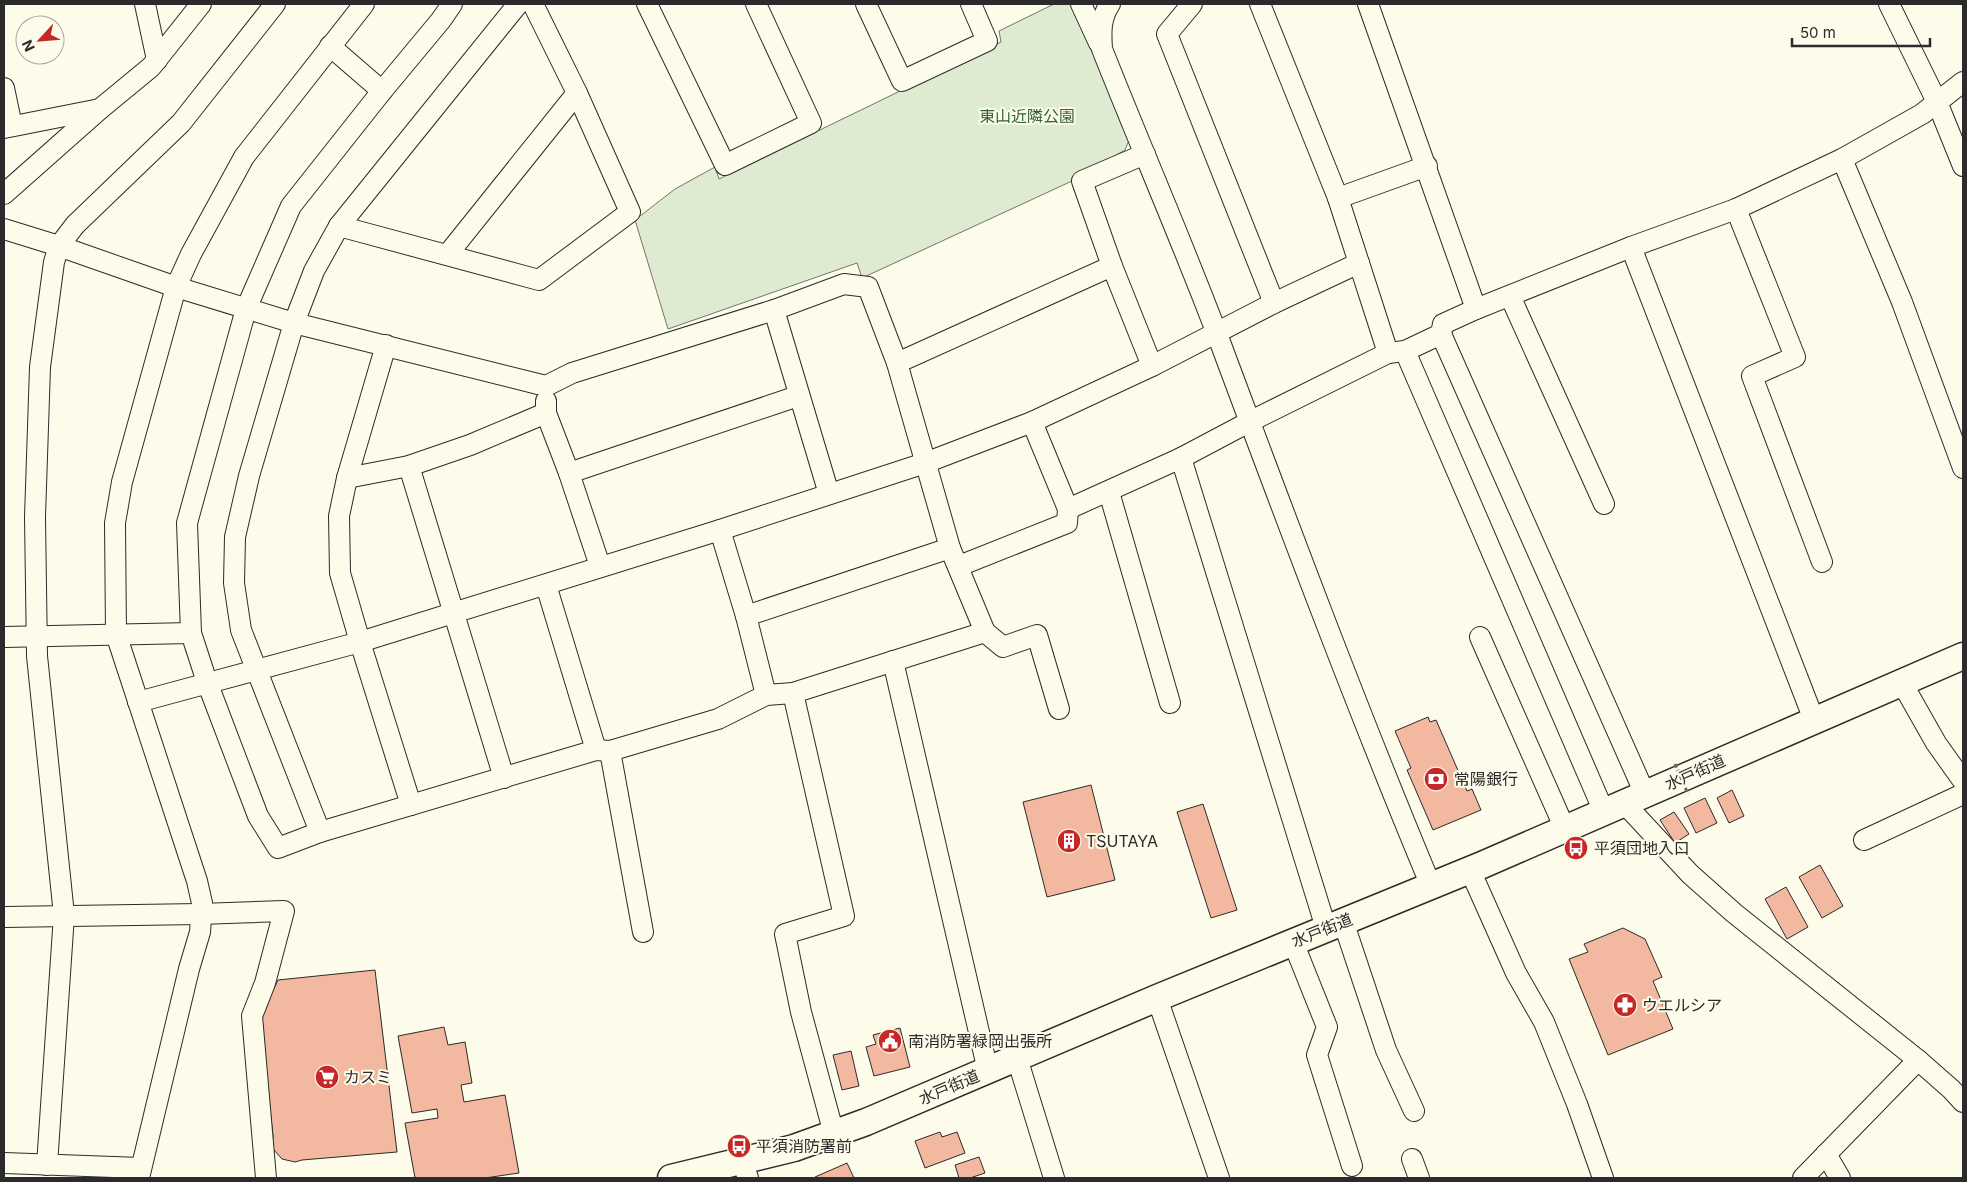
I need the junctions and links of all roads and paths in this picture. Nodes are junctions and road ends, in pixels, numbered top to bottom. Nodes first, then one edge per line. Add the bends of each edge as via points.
1 (145, 4) edge
2 (201, 4) edge
3 (275, 4) edge
4 (364, 4) edge
5 (452, 4) edge
6 (518, 4) edge
7 (533, 4) edge
8 (647, 4) edge
9 (756, 4) edge
10 (866, 4) edge
11 (971, 4) edge
12 (1081, 4) edge
13 (1110, 4) edge
14 (1192, 4) edge
15 (1260, 4) edge
16 (1368, 4) edge
17 (1889, 4) edge
18 (330, 46) junction
19 (1102, 49) junction
20 (157, 60) junction
21 (1963, 82) edge
22 (4, 88) edge
23 (382, 92) junction
24 (577, 93) junction
25 (1937, 102) junction
26 (100, 110) junction
27 (8, 127) edge
28 (1145, 154) junction
29 (1842, 159) junction
30 (1427, 166) junction
31 (1963, 166) edge
32 (4, 194) edge
33 (1338, 198) junction
34 (1736, 209) junction
35 (339, 226) junction
36 (4, 229) edge
37 (58, 246) junction
38 (1631, 247) junction
39 (448, 254) junction
40 (1359, 263) junction
41 (1112, 266) junction
42 (176, 288) junction
43 (1510, 296) junction
44 (1274, 303) junction
45 (246, 309) junction
46 (1476, 309) junction
47 (774, 310) junction
48 (294, 323) junction
49 (1216, 333) junction
50 (1441, 334) junction
51 (386, 345) junction
52 (1397, 352) junction
53 (897, 363) junction
54 (1152, 366) junction
55 (546, 386) junction
56 (798, 396) junction
57 (546, 413) junction
58 (1032, 422) junction
59 (1249, 422) junction
60 (1181, 458) junction
61 (925, 464) junction
62 (409, 466) junction
63 (1963, 468) edge
64 (569, 473) junction
65 (347, 478) junction
66 (1109, 492) junction
67 (829, 494) junction
68 (1604, 504) dead end
69 (1068, 509) junction
70 (720, 530) junction
71 (950, 548) junction
72 (1822, 562) dead end
73 (600, 566) junction
74 (959, 566) junction
75 (546, 584) junction
76 (453, 613) junction
77 (746, 616) junction
78 (985, 632) junction
79 (192, 633) junction
80 (116, 634) junction
81 (36, 637) junction
82 (1480, 637) dead end
83 (4, 638) edge
84 (360, 642) junction
85 (1963, 656) edge
86 (893, 662) junction
87 (257, 668) junction
88 (207, 682) junction
89 (1902, 683) junction
90 (793, 693) junction
91 (766, 695) junction
92 (138, 702) junction
93 (1170, 703) dead end
94 (1059, 709) dead end
95 (1814, 720) junction
96 (603, 750) junction
97 (1675, 764) dead end
98 (504, 778) junction
99 (1963, 782) edge
100 (1688, 794) dead end
101 (1963, 794) edge
102 (1624, 803) junction
103 (411, 805) junction
104 (1565, 829) junction
105 (320, 832) junction
106 (1864, 840) dead end
107 (1470, 870) junction
108 (1432, 886) junction
109 (200, 914) junction
110 (64, 915) junction
111 (4, 916) edge
112 (1334, 925) junction
113 (643, 932) dead end
114 (1293, 942) junction
115 (1157, 998) junction
116 (1016, 1058) junction
117 (1918, 1060) junction
118 (988, 1071) junction
119 (1963, 1102) edge
120 (1414, 1111) dead end
121 (834, 1134) junction
122 (1826, 1154) junction
123 (1412, 1159) dead end
124 (4, 1163) edge
125 (48, 1165) junction
126 (1352, 1166) dead end
127 (745, 1170) edge
128 (140, 1173) edge
129 (266, 1178) edge
130 (671, 1178) edge
131 (1054, 1178) edge
132 (1219, 1178) edge
133 (1419, 1178) edge
134 (1603, 1178) edge
135 (1803, 1178) edge
136 (1840, 1178) edge

1 - 20 street
2 - 20 street
3 - 37 street via 181,123 75,225
4 - 18 street
5 - 23 street
6 - 35 street
7 - 24 street
8 - 9 street via 725,166 811,123
10 - 11 street via 902,81 987,41
12 - 19 street
13 - 19 street via 1104,12
14 - 44 street via 1167,34
15 - 33 street
16 - 30 street
17 - 25 street
18 - 23 street
18 - 42 street via 244,158 206,224
19 - 28 street
20 - 26 street
21 - 25 street
22 - 27 street
23 - 45 street via 291,206
24 - 39 street
24 - 39 street via 630,212 539,280
25 - 29 street via 1922,114
25 - 31 street
26 - 27 street
26 - 32 street
28 - 41 street via 1082,181
28 - 49 street
29 - 34 street
29 - 63 street via 1902,302
30 - 33 street
30 - 46 street
33 - 40 street
34 - 38 street
34 - 72 street via 1795,357 1752,376
35 - 39 street
35 - 48 street via 314,271
36 - 37 street
37 - 42 street
37 - 81 street via 40,367 35,517
38 - 43 street
38 - 95 street
40 - 44 street
40 - 52 street
41 - 53 street
41 - 54 street
42 - 45 street
42 - 80 street via 122,482 115,523
43 - 46 street
43 - 68 street
44 - 49 street
45 - 48 street
45 - 79 street via 187,523
46 - 50 street via 1444,324
47 - 53 street via 844,284 868,287
47 - 55 street via 572,373
47 - 56 street
48 - 51 street
48 - 87 street via 249,476 236,537 234,583 241,630
49 - 54 street
49 - 59 street
50 - 52 street
50 - 102 street
51 - 55 street
51 - 65 street
52 - 59 street
52 - 102 street
53 - 61 street
54 - 58 street
55 - 57 street
56 - 64 street
56 - 67 street
57 - 62 street
57 - 64 street
58 - 61 street
58 - 69 street
59 - 60 street
59 - 108 street
60 - 66 street
60 - 112 street
61 - 67 street
61 - 71 street
62 - 65 street
62 - 76 street
64 - 73 street
65 - 84 street via 339,516 340,573
66 - 69 street
66 - 93 street
67 - 70 street
69 - 74 street via 1067,522
70 - 73 street
70 - 77 street
71 - 74 street
71 - 77 street
73 - 75 street
74 - 78 street
75 - 76 street
75 - 96 street
76 - 84 street
76 - 98 street
77 - 91 street
78 - 86 street
78 - 94 street via 1003,647 1038,635
79 - 80 street
79 - 88 street
80 - 81 street
80 - 92 street
81 - 83 street
81 - 110 street
82 - 104 street
84 - 87 street
84 - 103 street
85 - 89 main road, 水戸街道
86 - 90 street
86 - 118 street
87 - 88 street
87 - 105 street
88 - 92 street
88 - 105 street via 258,816 278,848
89 - 95 main road, 水戸街道
89 - 99 street via 1936,743
90 - 91 street
90 - 121 street via 844,916 785,934 801,1012
91 - 96 street via 718,719
92 - 109 street via 197,881 202,903
95 - 102 main road, 水戸街道
96 - 98 street
96 - 113 street
97 - 100 path, bridge
98 - 103 street
101 - 106 street
102 - 104 main road, 水戸街道
102 - 117 street via 1690,874 1734,914
103 - 105 street
104 - 107 main road, 水戸街道
107 - 108 main road, 水戸街道
107 - 134 street via 1516,973 1544,1022
108 - 112 main road, 水戸街道
109 - 110 street
109 - 128 street via 200,932
109 - 129 street via 284,911 252,1016
110 - 111 street
110 - 125 street
112 - 114 main road, 水戸街道
112 - 120 street
114 - 115 main road, 水戸街道
114 - 126 street via 1327,1027 1317,1055
115 - 116 main road, 水戸街道
115 - 132 street
116 - 118 main road, 水戸街道
116 - 131 street
117 - 119 street
117 - 122 street
118 - 121 main road, 水戸街道
121 - 127 main road, 水戸街道
122 - 135 street
122 - 136 street
123 - 133 street
124 - 125 street
125 - 128 street
127 - 130 main road, 水戸街道

